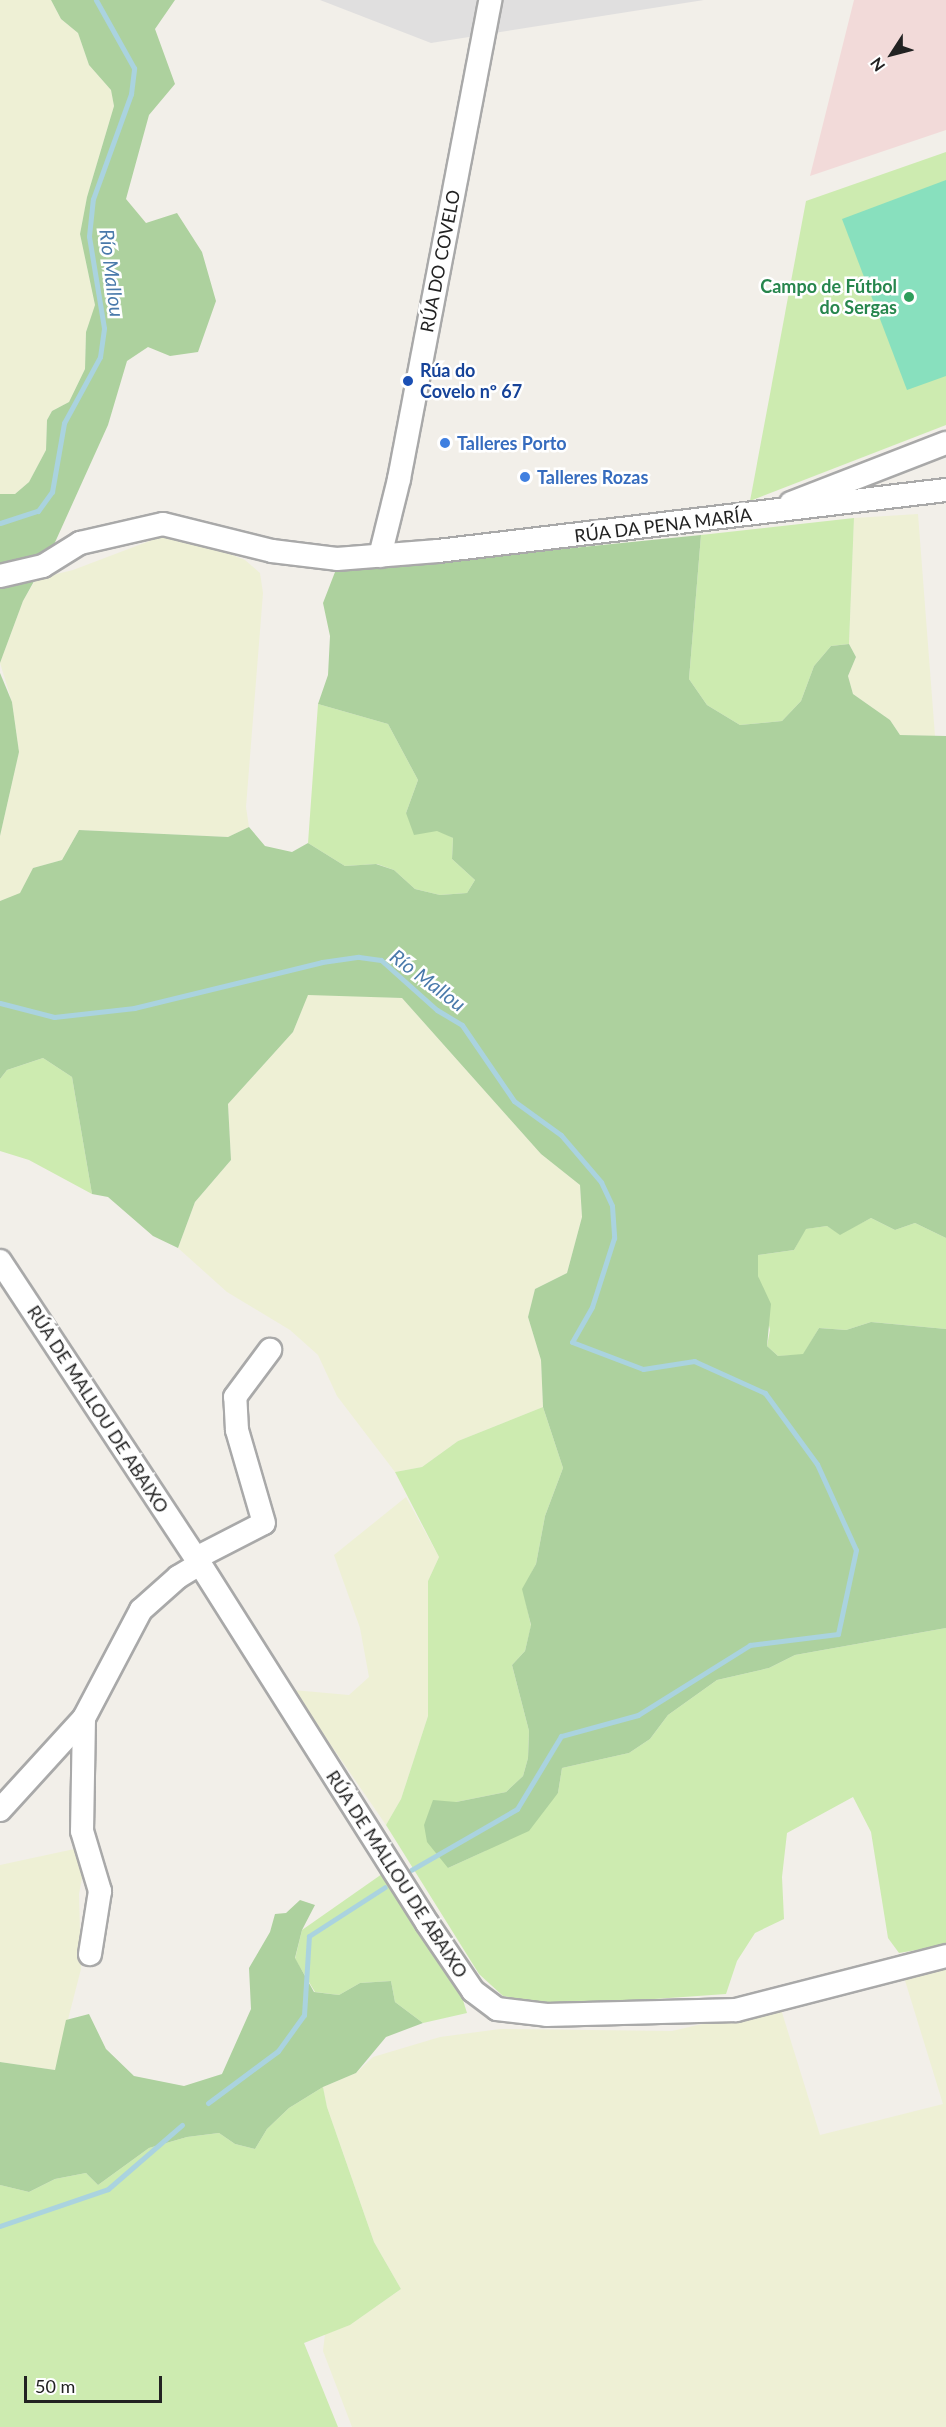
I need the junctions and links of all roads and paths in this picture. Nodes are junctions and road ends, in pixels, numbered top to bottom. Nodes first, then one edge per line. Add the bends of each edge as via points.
1 (490, 0) edge
2 (946, 443) edge
3 (946, 490) edge
4 (785, 510) junction
5 (381, 556) junction
6 (0, 576) edge
7 (0, 1261) edge
8 (270, 1350) dead end
9 (198, 1561) junction
10 (84, 1718) junction
11 (0, 1810) edge
12 (90, 1954) dead end
13 (946, 1956) edge

1 - 5 street, RÚA DO COVELO
2 - 4 street via 814,492 788,504
3 - 4 street, RÚA DA PENA MARÍA
4 - 5 street, RÚA DA PENA MARÍA
5 - 6 street, RÚA DA PENA MARÍA via 337,559 272,551 163,524 81,543 43,566
7 - 9 street, RÚA DE MALLOU DE ABAIXO
8 - 9 street via 235,1397 237,1430 264,1522
9 - 10 street via 141,1610
9 - 13 street, RÚA DE MALLOU DE ABAIXO via 426,1923 473,1991 497,2009 548,2015 736,2010
10 - 11 street
10 - 12 street via 82,1831 100,1891

